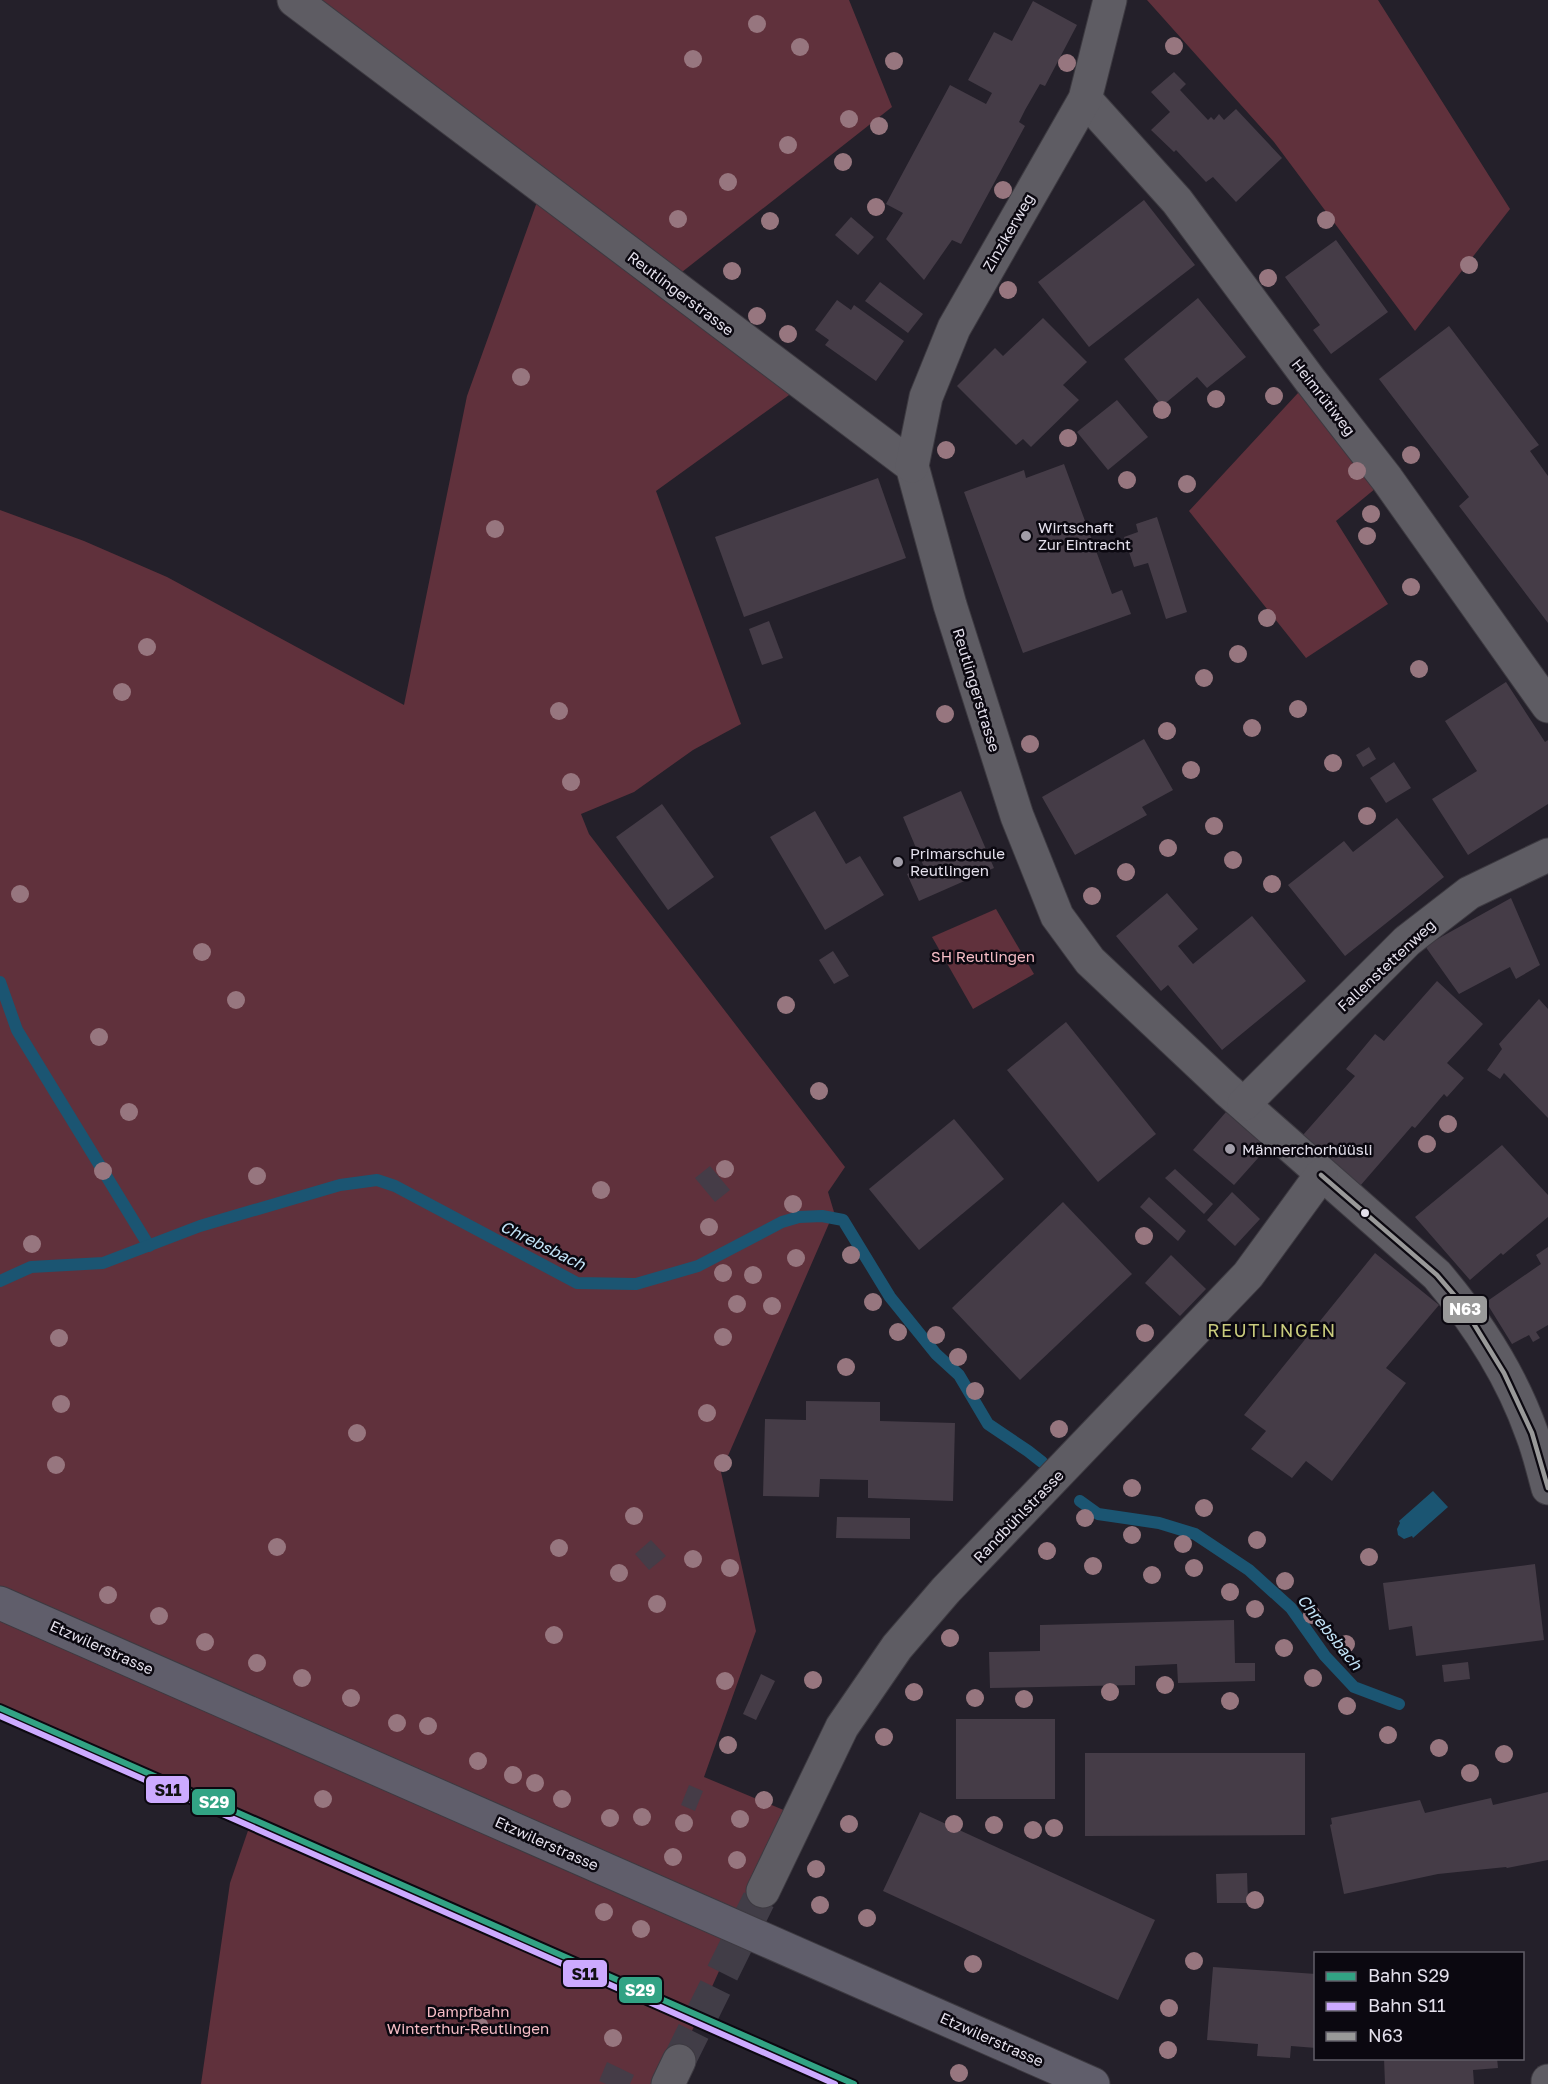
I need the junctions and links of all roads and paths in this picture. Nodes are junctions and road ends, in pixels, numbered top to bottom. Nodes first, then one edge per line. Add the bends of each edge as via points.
1 (294, 0) edge
2 (1110, 0) edge
3 (1085, 99) junction
4 (912, 466) junction
5 (1548, 706) edge
6 (1548, 855) edge
7 (1244, 1104) junction
8 (1322, 1175) junction
9 (1548, 1488) edge
10 (0, 1603) edge
11 (763, 1891) tunnel mouth
12 (1093, 2084) edge

1 - 4 street, Reutlingerstrasse
2 - 3 street, Zinzikerweg
3 - 4 street, Zinzikerweg via 954,328 926,397
3 - 5 street, Heimrütiweg via 1176,201 1387,479
4 - 7 street, Reutlingerstrasse via 950,604 1017,816 1057,916 1090,961
6 - 7 street, Fallenstettenweg via 1469,893 1407,941
7 - 8 street, Reutlingerstrasse
8 - 9 street, Reutlingerstrasse via 1437,1275 1461,1303 1504,1373 1532,1433
8 - 11 street, Randbühlstrasse via 1248,1275 946,1590 897,1647 842,1727
10 - 12 main road, Etzwilerstrasse

